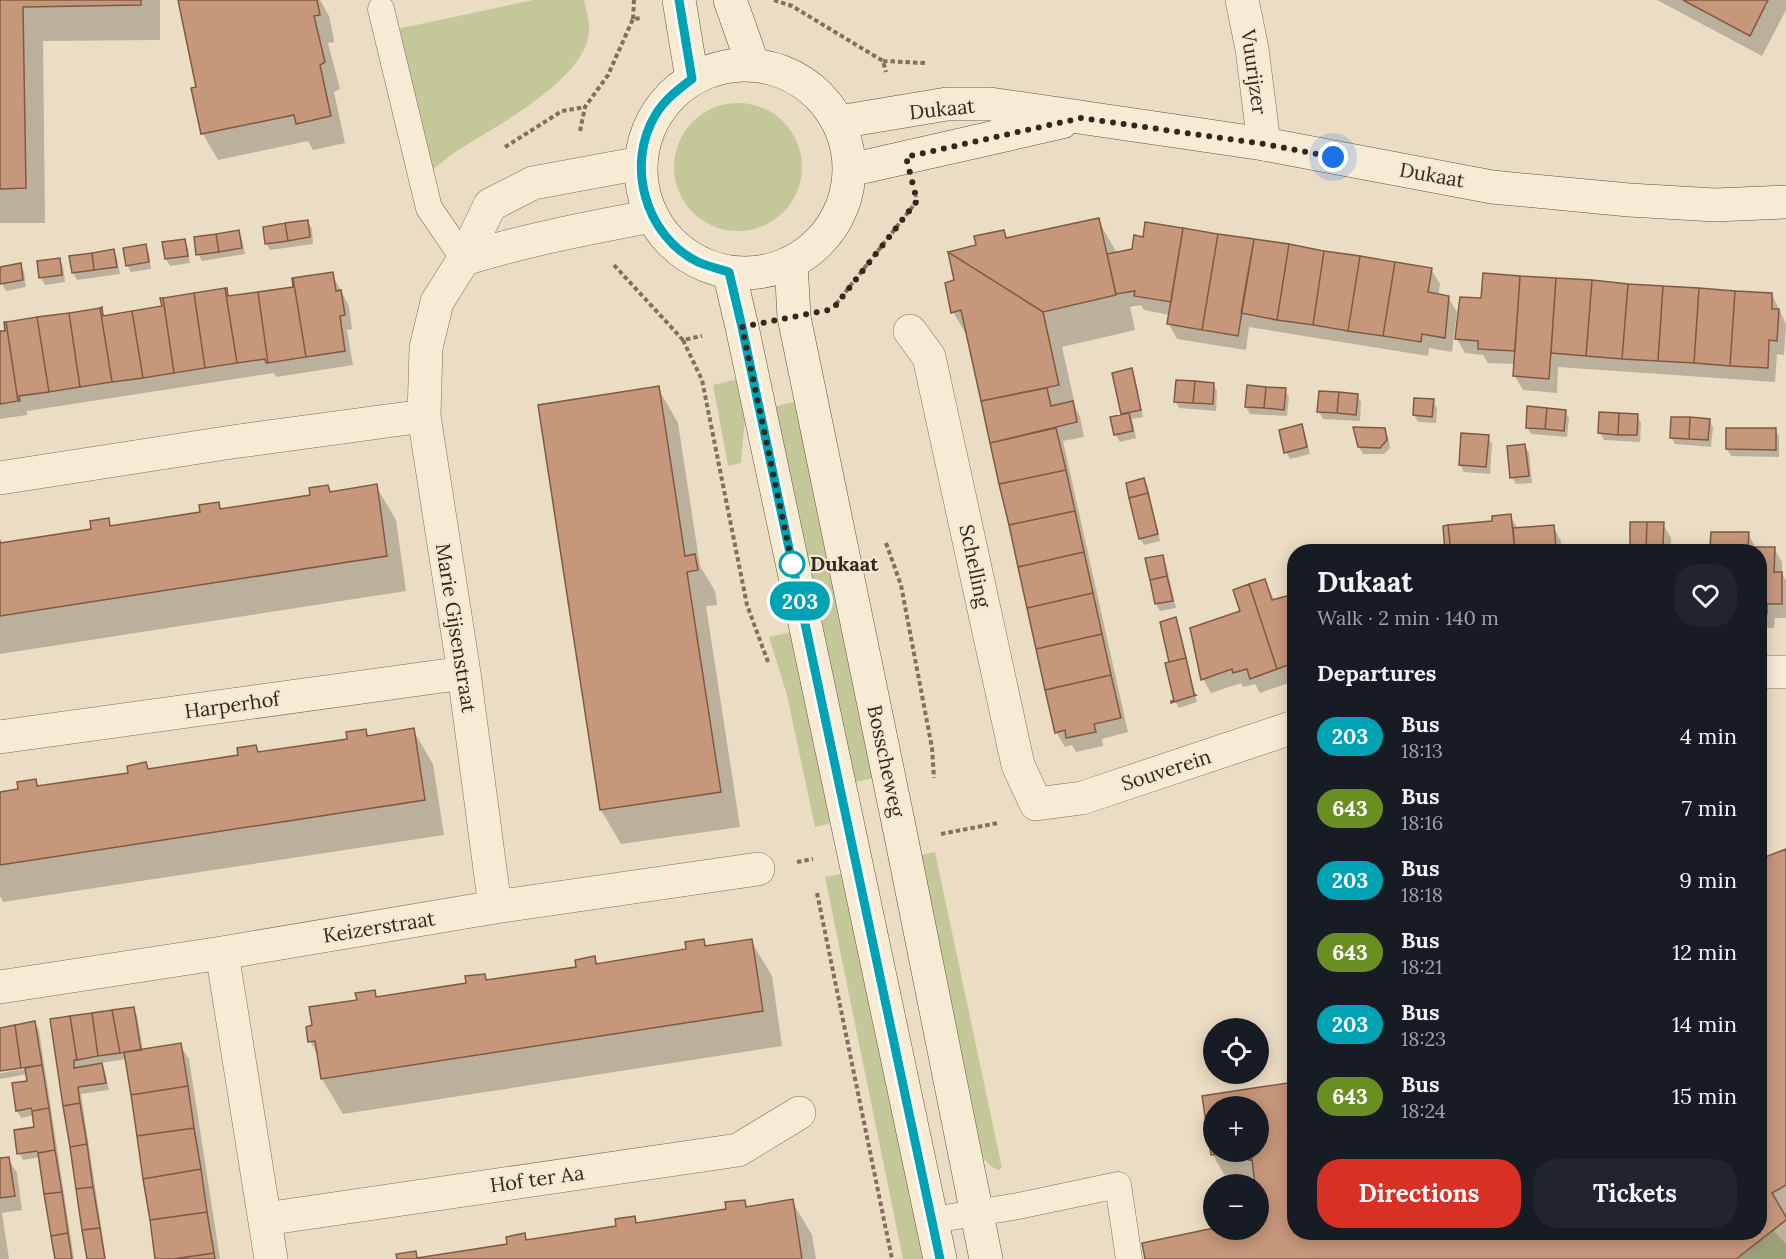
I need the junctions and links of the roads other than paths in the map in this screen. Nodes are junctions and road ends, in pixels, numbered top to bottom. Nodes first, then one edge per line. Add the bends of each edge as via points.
1 (730, 0) edge
2 (1242, 0) edge
3 (680, 6) edge
4 (381, 9) dead end
5 (753, 64) junction
6 (692, 79) junction
7 (1081, 118) junction
8 (839, 122) junction
9 (1264, 144) junction
10 (641, 163) junction
11 (850, 170) junction
12 (1786, 202) edge
13 (652, 216) junction
14 (464, 259) junction
15 (791, 263) junction
16 (729, 272) junction
17 (910, 331) dead end
18 (424, 416) junction
19 (0, 478) edge
20 (1767, 672) edge
21 (1786, 672) edge
22 (464, 673) junction
23 (1287, 729) edge
24 (0, 737) edge
25 (1036, 804) joint
26 (758, 869) dead end
27 (495, 907) junction
28 (222, 952) junction
29 (0, 987) edge
30 (800, 1113) dead end
31 (977, 1212) junction
32 (265, 1219) junction
33 (933, 1220) junction
34 (271, 1259) edge
35 (940, 1259) edge
36 (986, 1259) edge
37 (1129, 1259) edge

1 - 5 street
2 - 9 street, Vuurijzer
3 - 6 street
4 - 14 lane via 429,208
5 - 6 street via 722,67
5 - 8 street via 795,76 813,88
6 - 10 street via 672,94 656,115 645,138
7 - 8 street, Dukaat via 990,104 947,104
7 - 9 street, Dukaat
7 - 11 street, Dukaat
8 - 11 street via 848,146
9 - 12 street, Dukaat via 1492,187 1715,205
10 - 13 street via 643,190
10 - 14 street, Marie Gijsenstraat via 533,183 490,205
11 - 15 street via 847,194 827,234
13 - 14 street via 510,245
13 - 16 street via 671,243 698,262
14 - 18 street, Marie Gijsenstraat via 437,302 426,348
15 - 16 street via 760,272
15 - 31 street, Bosscheweg via 794,317
16 - 33 street
17 - 25 street, Schelling via 929,357 1018,765
18 - 19 street
18 - 22 street, Marie Gijsenstraat
20 - 21 street
22 - 24 street, Harperhof
22 - 27 street, Marie Gijsenstraat
23 - 25 street, Souverein via 1082,798
26 - 27 street, Keizerstraat
27 - 28 street, Keizerstraat
28 - 29 street, Keizerstraat
28 - 32 street
30 - 32 street, Hof ter Aa via 738,1150
31 - 33 lane
31 - 36 street, Bosscheweg
31 - 37 lane via 1118,1185
32 - 34 street
33 - 35 street

